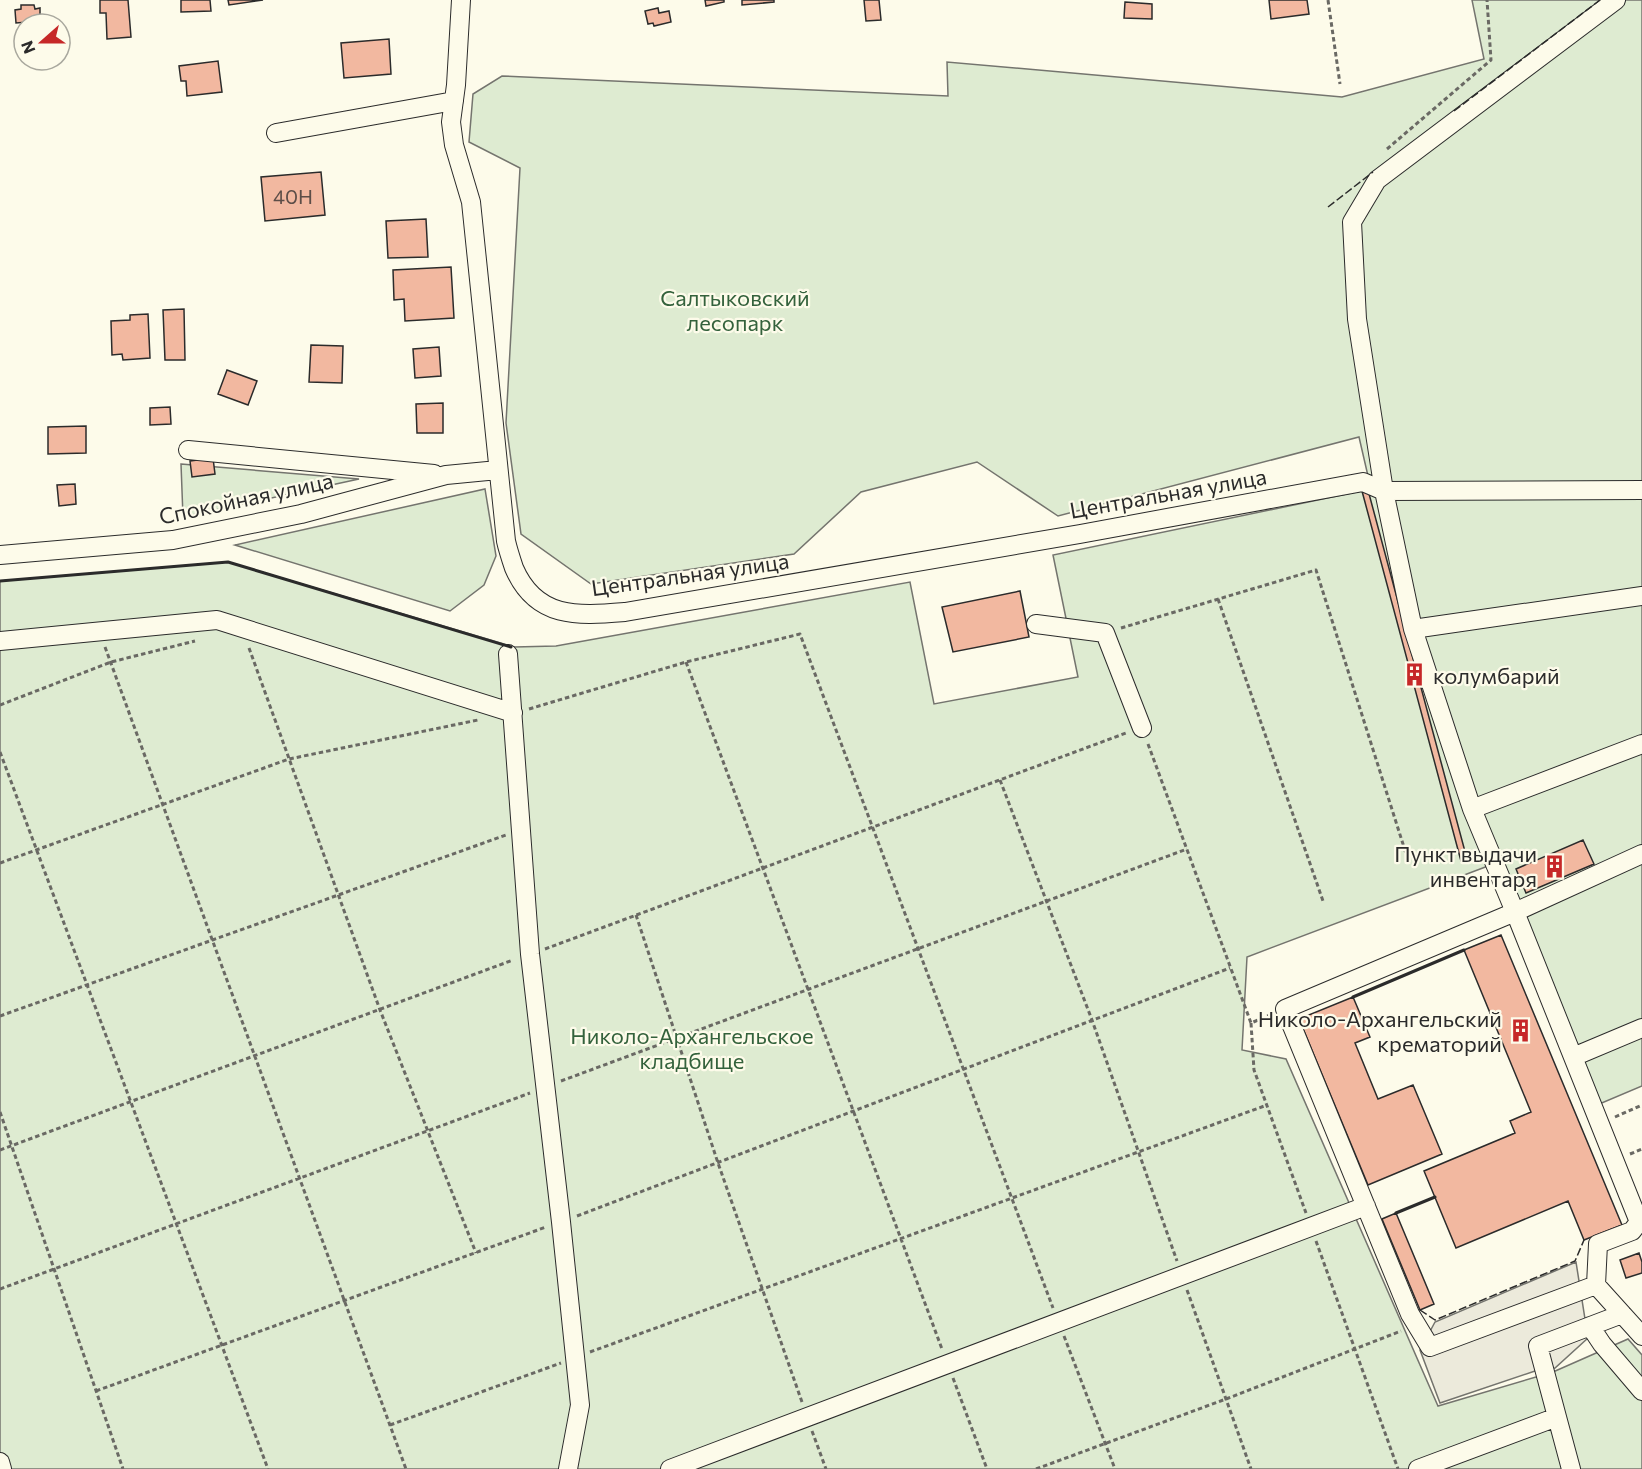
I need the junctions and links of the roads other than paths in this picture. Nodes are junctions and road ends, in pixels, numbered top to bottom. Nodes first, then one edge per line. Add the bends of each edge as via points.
1 (461, 0) edge
2 (1616, 0) edge
3 (453, 101) junction
4 (276, 133) dead end
5 (188, 450) dead end
6 (498, 470) junction
7 (446, 475) junction
8 (1384, 491) junction
9 (1642, 491) edge
10 (0, 555) edge
11 (1642, 596) edge
12 (1036, 624) dead end
13 (1413, 629) junction
14 (0, 641) edge
15 (508, 654) dead end
16 (513, 713) junction
17 (1142, 728) road end
18 (1642, 744) edge
19 (1472, 809) junction
20 (1642, 854) edge
21 (1515, 912) junction
22 (1642, 1028) edge
23 (1573, 1057) junction
24 (1366, 1206) junction
25 (1640, 1222) edge
26 (1596, 1285) junction
27 (1622, 1314) junction
28 (1590, 1326) junction
29 (1642, 1336) edge
30 (1642, 1391) edge
31 (1557, 1417) junction
32 (0, 1462) edge
33 (2, 1469) edge
34 (568, 1469) edge
35 (670, 1469) edge
36 (1418, 1469) edge
37 (1571, 1469) edge

1 - 3 street, Центральная улица
2 - 8 street via 1377,180 1352,222 1357,319
3 - 4 street
3 - 6 street, Центральная улица via 454,145 471,202
5 - 7 street
6 - 7 street, Спокойная улица
6 - 8 street, Центральная улица via 506,541 527,591 541,604 563,612 592,615 1034,542 1363,482
7 - 10 street, Спокойная улица via 302,514 173,540
8 - 9 street, Центральная улица
8 - 13 street
11 - 13 street
12 - 17 street via 1105,633
13 - 19 street
14 - 16 street via 217,620
15 - 16 street
16 - 34 street via 530,954 580,1405
18 - 19 street
19 - 21 street
20 - 21 street
21 - 23 street
21 - 24 street via 1285,1009
22 - 23 street
23 - 25 street
24 - 26 street via 1410,1314 1430,1347
24 - 35 street
25 - 26 street via 1632,1230 1598,1244
26 - 27 street
27 - 28 street
27 - 29 street
28 - 30 street
28 - 31 street via 1538,1346
31 - 36 street
31 - 37 street
32 - 33 street

